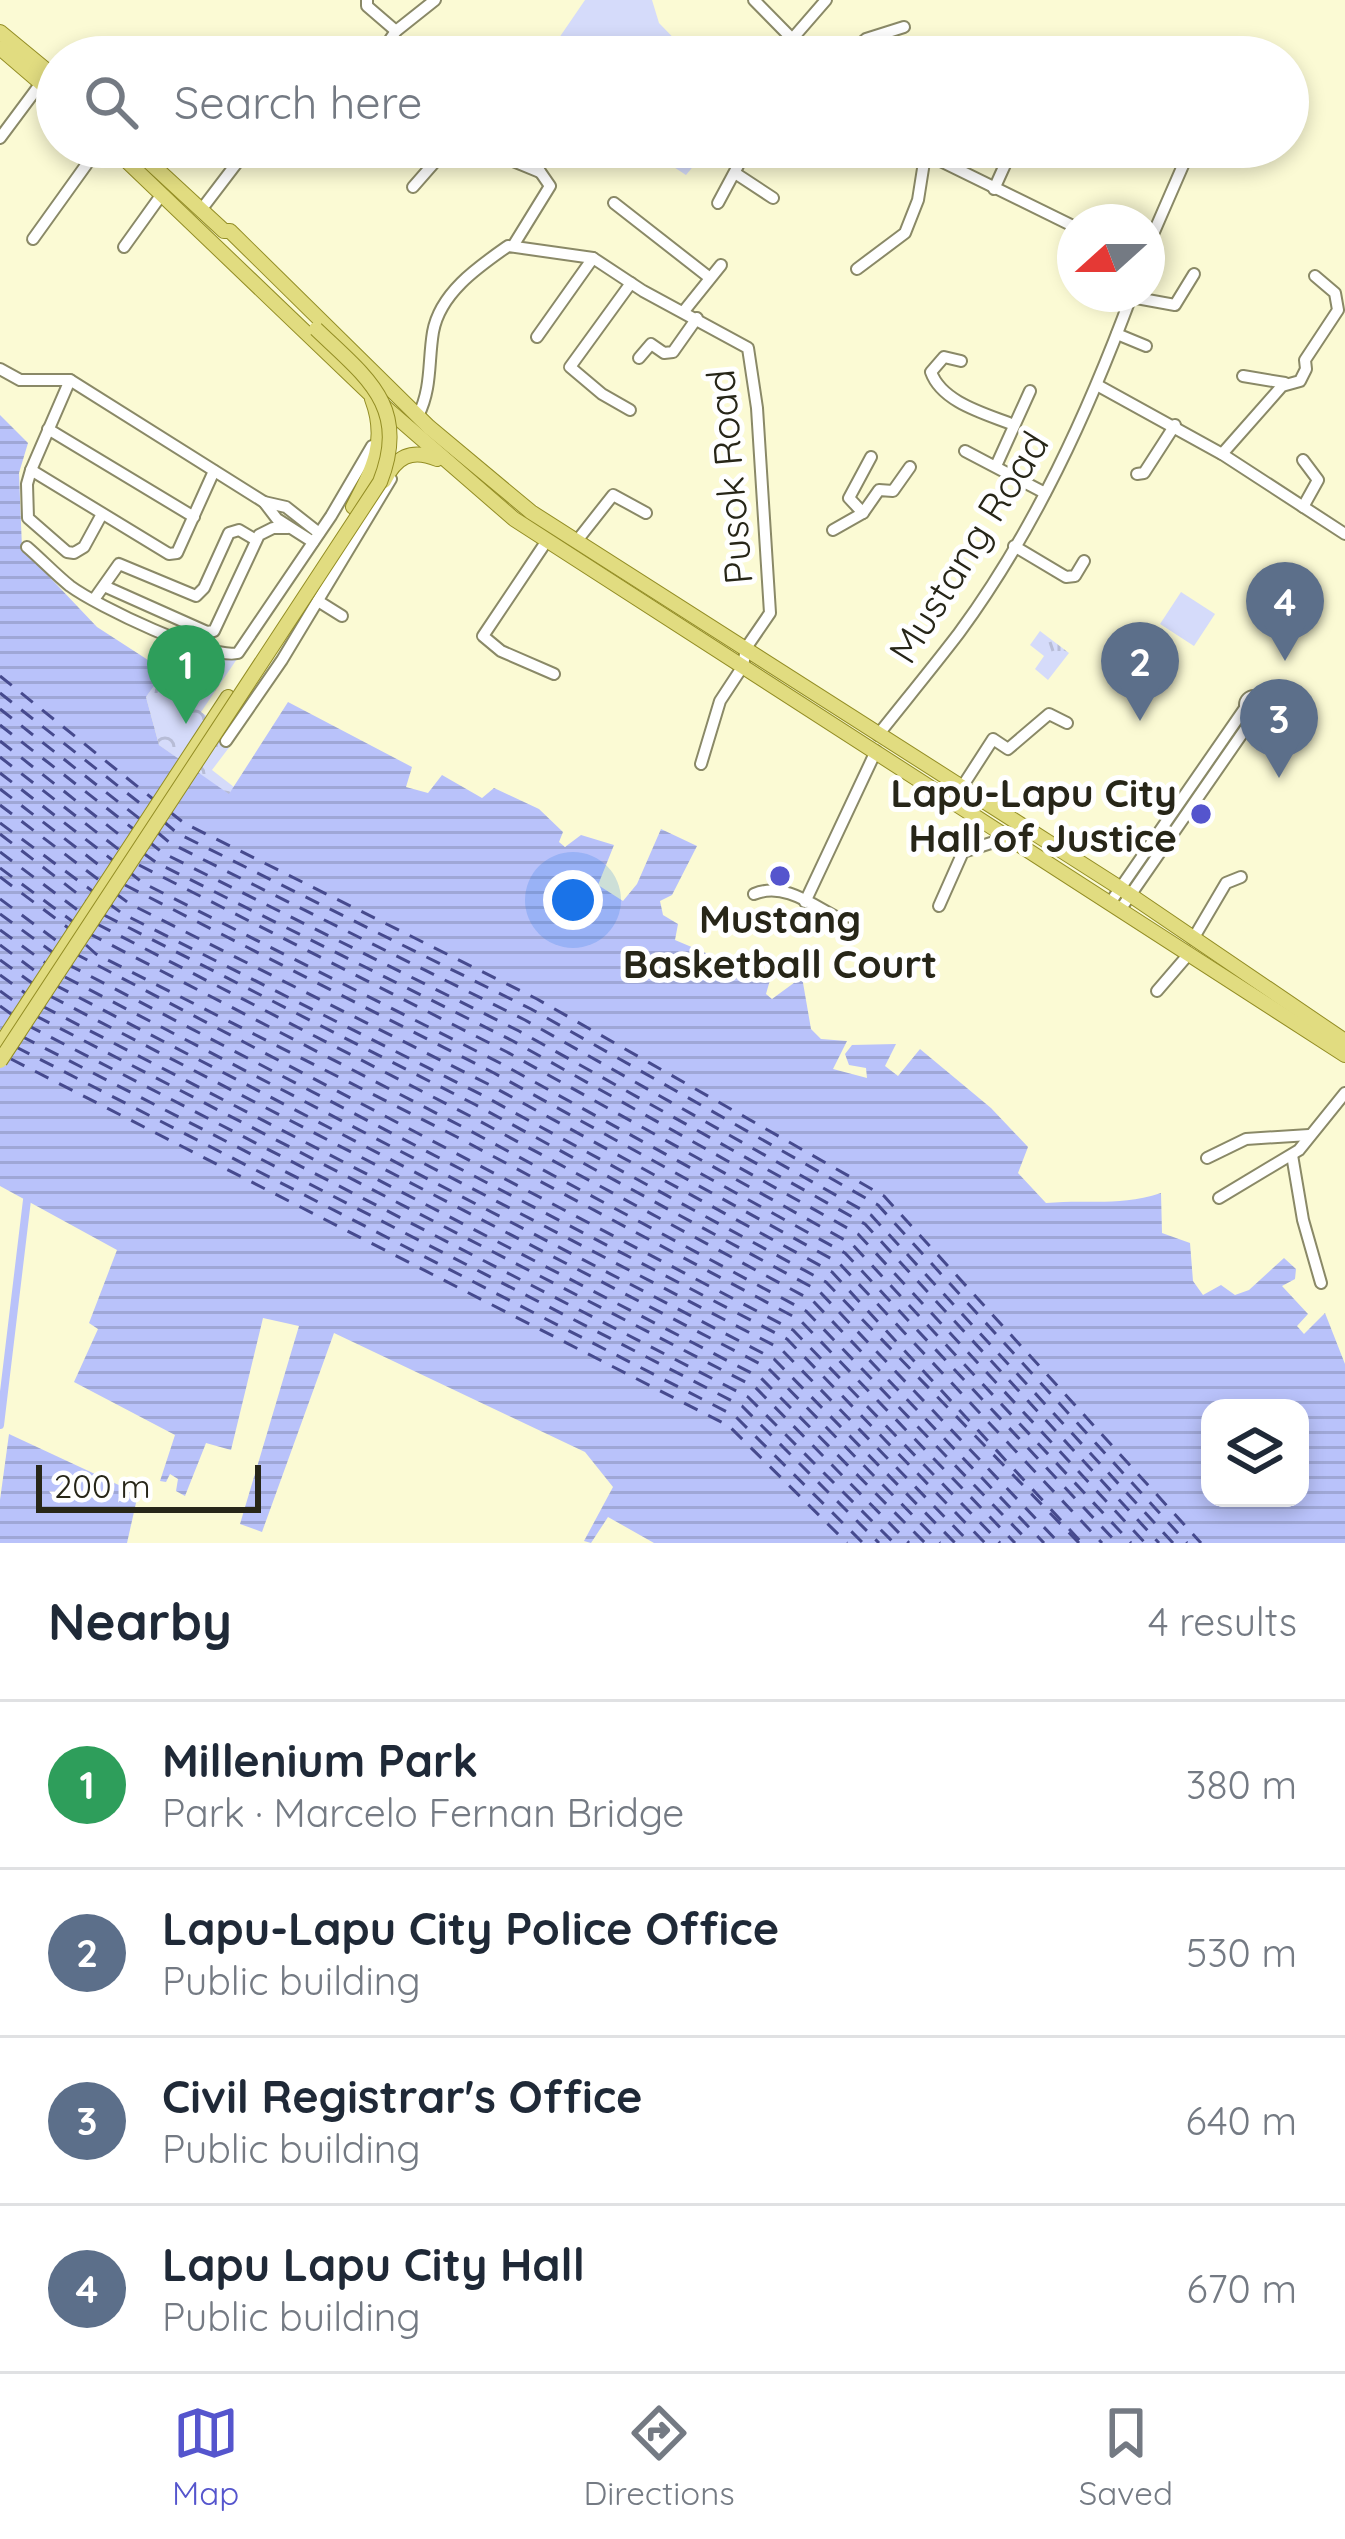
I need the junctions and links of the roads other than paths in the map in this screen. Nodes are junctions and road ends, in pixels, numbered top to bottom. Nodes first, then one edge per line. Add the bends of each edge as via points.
1 (367, 0) edge
2 (435, 0) edge
3 (754, 0) edge
4 (826, 0) edge
5 (904, 27) dead end
6 (396, 31) junction
7 (0, 32) edge
8 (393, 36) edge
9 (792, 36) edge
10 (796, 36) edge
11 (876, 36) edge
12 (0, 48) edge
13 (36, 68) edge
14 (36, 72) edge
15 (36, 96) edge
16 (0, 138) edge
17 (84, 168) edge
18 (134, 168) edge
19 (156, 168) edge
20 (233, 168) edge
21 (428, 168) edge
22 (531, 168) edge
23 (539, 168) edge
24 (738, 168) edge
25 (919, 168) edge
26 (954, 168) edge
27 (1004, 168) edge
28 (1182, 168) edge
29 (543, 173) junction
30 (735, 173) junction
31 (413, 187) dead end
32 (994, 189) junction
33 (162, 194) junction
34 (773, 198) dead end
35 (614, 203) dead end
36 (718, 203) dead end
37 (1165, 207) edge
38 (201, 210) junction
39 (1057, 218) edge
40 (224, 231) junction
41 (33, 238) dead end
42 (513, 246) junction
43 (124, 247) dead end
44 (593, 257) junction
45 (721, 266) dead end
46 (857, 268) dead end
47 (1194, 274) dead end
48 (1316, 277) dead end
49 (710, 278) junction
50 (631, 283) junction
51 (1165, 303) edge
52 (684, 311) junction
53 (1125, 312) edge
54 (697, 318) junction
55 (1117, 334) junction
56 (537, 337) dead end
57 (1146, 346) dead end
58 (639, 358) dead end
59 (961, 361) dead end
60 (339, 364) junction
61 (0, 369) edge
62 (1243, 376) dead end
63 (70, 380) junction
64 (1285, 383) junction
65 (1097, 385) junction
66 (1030, 391) dead end
67 (370, 394) junction
68 (630, 410) dead end
69 (419, 424) junction
70 (1014, 425) junction
71 (1174, 425) junction
72 (48, 429) junction
73 (964, 451) dead end
74 (1222, 454) junction
75 (871, 457) dead end
76 (1304, 460) dead end
77 (447, 463) junction
78 (375, 465) junction
79 (996, 466) junction
80 (910, 467) dead end
81 (31, 470) junction
82 (214, 471) junction
83 (1137, 474) dead end
84 (1045, 493) junction
85 (264, 502) junction
86 (512, 507) junction
87 (1303, 507) junction
88 (863, 512) junction
89 (646, 513) dead end
90 (102, 514) junction
91 (194, 517) junction
92 (291, 528) junction
93 (832, 530) dead end
94 (1345, 534) edge
95 (316, 537) junction
96 (256, 540) junction
97 (546, 542) junction
98 (576, 542) junction
99 (1013, 546) junction
100 (26, 547) dead end
101 (1084, 561) dead end
102 (104, 586) junction
103 (95, 598) dead end
104 (318, 602) junction
105 (342, 616) dead end
106 (746, 648) junction
107 (743, 666) junction
108 (554, 674) dead end
109 (236, 701) junction
110 (1250, 711) dead end
111 (1067, 724) dead end
112 (226, 741) dead end
113 (877, 743) junction
114 (701, 764) dead end
115 (962, 787) junction
116 (1002, 834) junction
117 (1241, 877) dead end
118 (1124, 892) junction
119 (754, 894) dead end
120 (805, 902) junction
121 (939, 906) dead end
122 (1115, 907) junction
123 (843, 928) dead end
124 (1190, 947) junction
125 (1157, 991) dead end
126 (1345, 1041) edge
127 (0, 1045) edge
128 (1345, 1055) edge
129 (0, 1061) edge
130 (1345, 1093) edge
131 (1310, 1135) junction
132 (1292, 1155) junction
133 (1207, 1158) dead end
134 (1219, 1198) dead end
135 (1321, 1283) dead end

1 - 6 street
2 - 6 street
3 - 9 street
4 - 10 street
5 - 11 street
6 - 8 street
7 - 13 main road
12 - 14 main road
15 - 16 street
17 - 41 street
18 - 33 main road
19 - 38 main road
20 - 38 street
21 - 31 street
22 - 29 street
23 - 29 street
24 - 30 street
25 - 46 street via 905,233
26 - 32 street
27 - 32 street
28 - 37 street
29 - 42 street via 548,192
30 - 34 street
30 - 36 street
32 - 39 street
33 - 43 street
33 - 60 main road
35 - 49 street
38 - 40 main road
40 - 69 main road
40 - 109 main road, bridge via 377,390 390,451 380,482
42 - 44 street, Pusok Road
42 - 69 street via 466,276 437,318
44 - 50 street, Pusok Road
44 - 56 street
45 - 49 street
47 - 51 street via 1175,305
48 - 64 street via 1335,293 1338,310 1302,378
49 - 52 street
50 - 52 street, Pusok Road
50 - 68 street via 570,367
52 - 54 street, Pusok Road
53 - 55 street, Mustang Road
54 - 58 street via 673,352 651,344
54 - 106 street, Pusok Road via 748,348 754,387 771,608
55 - 57 street
55 - 65 street, Mustang Road
59 - 70 street via 938,361 932,372 942,391
60 - 67 main road
60 - 95 street via 363,394 376,433
61 - 63 street via 20,380
62 - 64 street
63 - 72 street
63 - 82 street
64 - 74 street
65 - 71 street
65 - 84 street, Mustang Road
66 - 70 street
67 - 69 main road
67 - 78 main road via 381,435
69 - 77 main road
69 - 78 main road
69 - 86 main road
70 - 79 street
71 - 74 street
71 - 83 street
72 - 81 street
72 - 91 street
73 - 79 street
74 - 87 street
75 - 88 street via 849,493
76 - 87 street via 1318,480
77 - 86 main road
77 - 104 street via 415,461 397,470
77 - 109 main road, bridge via 409,454 391,467 259,679
78 - 127 main road, bridge
79 - 84 street
80 - 88 street
81 - 90 street
81 - 90 street via 28,518 67,552 80,552
82 - 85 street
82 - 91 street
84 - 99 street, Mustang Road
85 - 92 street
85 - 95 street via 286,507
86 - 97 main road
86 - 98 main road
87 - 94 street
88 - 93 street
89 - 98 street via 613,495
90 - 91 street via 169,554 177,553
92 - 95 street
92 - 96 street
95 - 100 street via 250,641 221,656 70,586
96 - 102 street via 230,533 196,596 124,564
96 - 102 street via 214,631
97 - 107 main road
97 - 108 street via 483,637
98 - 106 main road
99 - 101 street via 1066,578
99 - 113 street, Mustang Road
102 - 103 street
104 - 105 street
104 - 112 street
106 - 107 street, Pusok Road
106 - 113 main road
107 - 113 main road
107 - 114 street, Pusok Road via 720,701
109 - 129 main road, bridge
110 - 118 street
111 - 115 street via 1049,714 1008,748 993,739
113 - 115 main road
113 - 116 main road
113 - 120 street, Mustang Road
115 - 118 main road
116 - 121 street via 963,852
116 - 122 main road
117 - 124 street via 1226,883
118 - 122 street
118 - 124 main road
119 - 120 street via 774,889
120 - 123 street via 842,920
122 - 124 main road
124 - 125 street
124 - 126 main road
124 - 128 main road
130 - 131 street
131 - 132 street
131 - 133 street via 1250,1138
132 - 134 street
132 - 135 street

